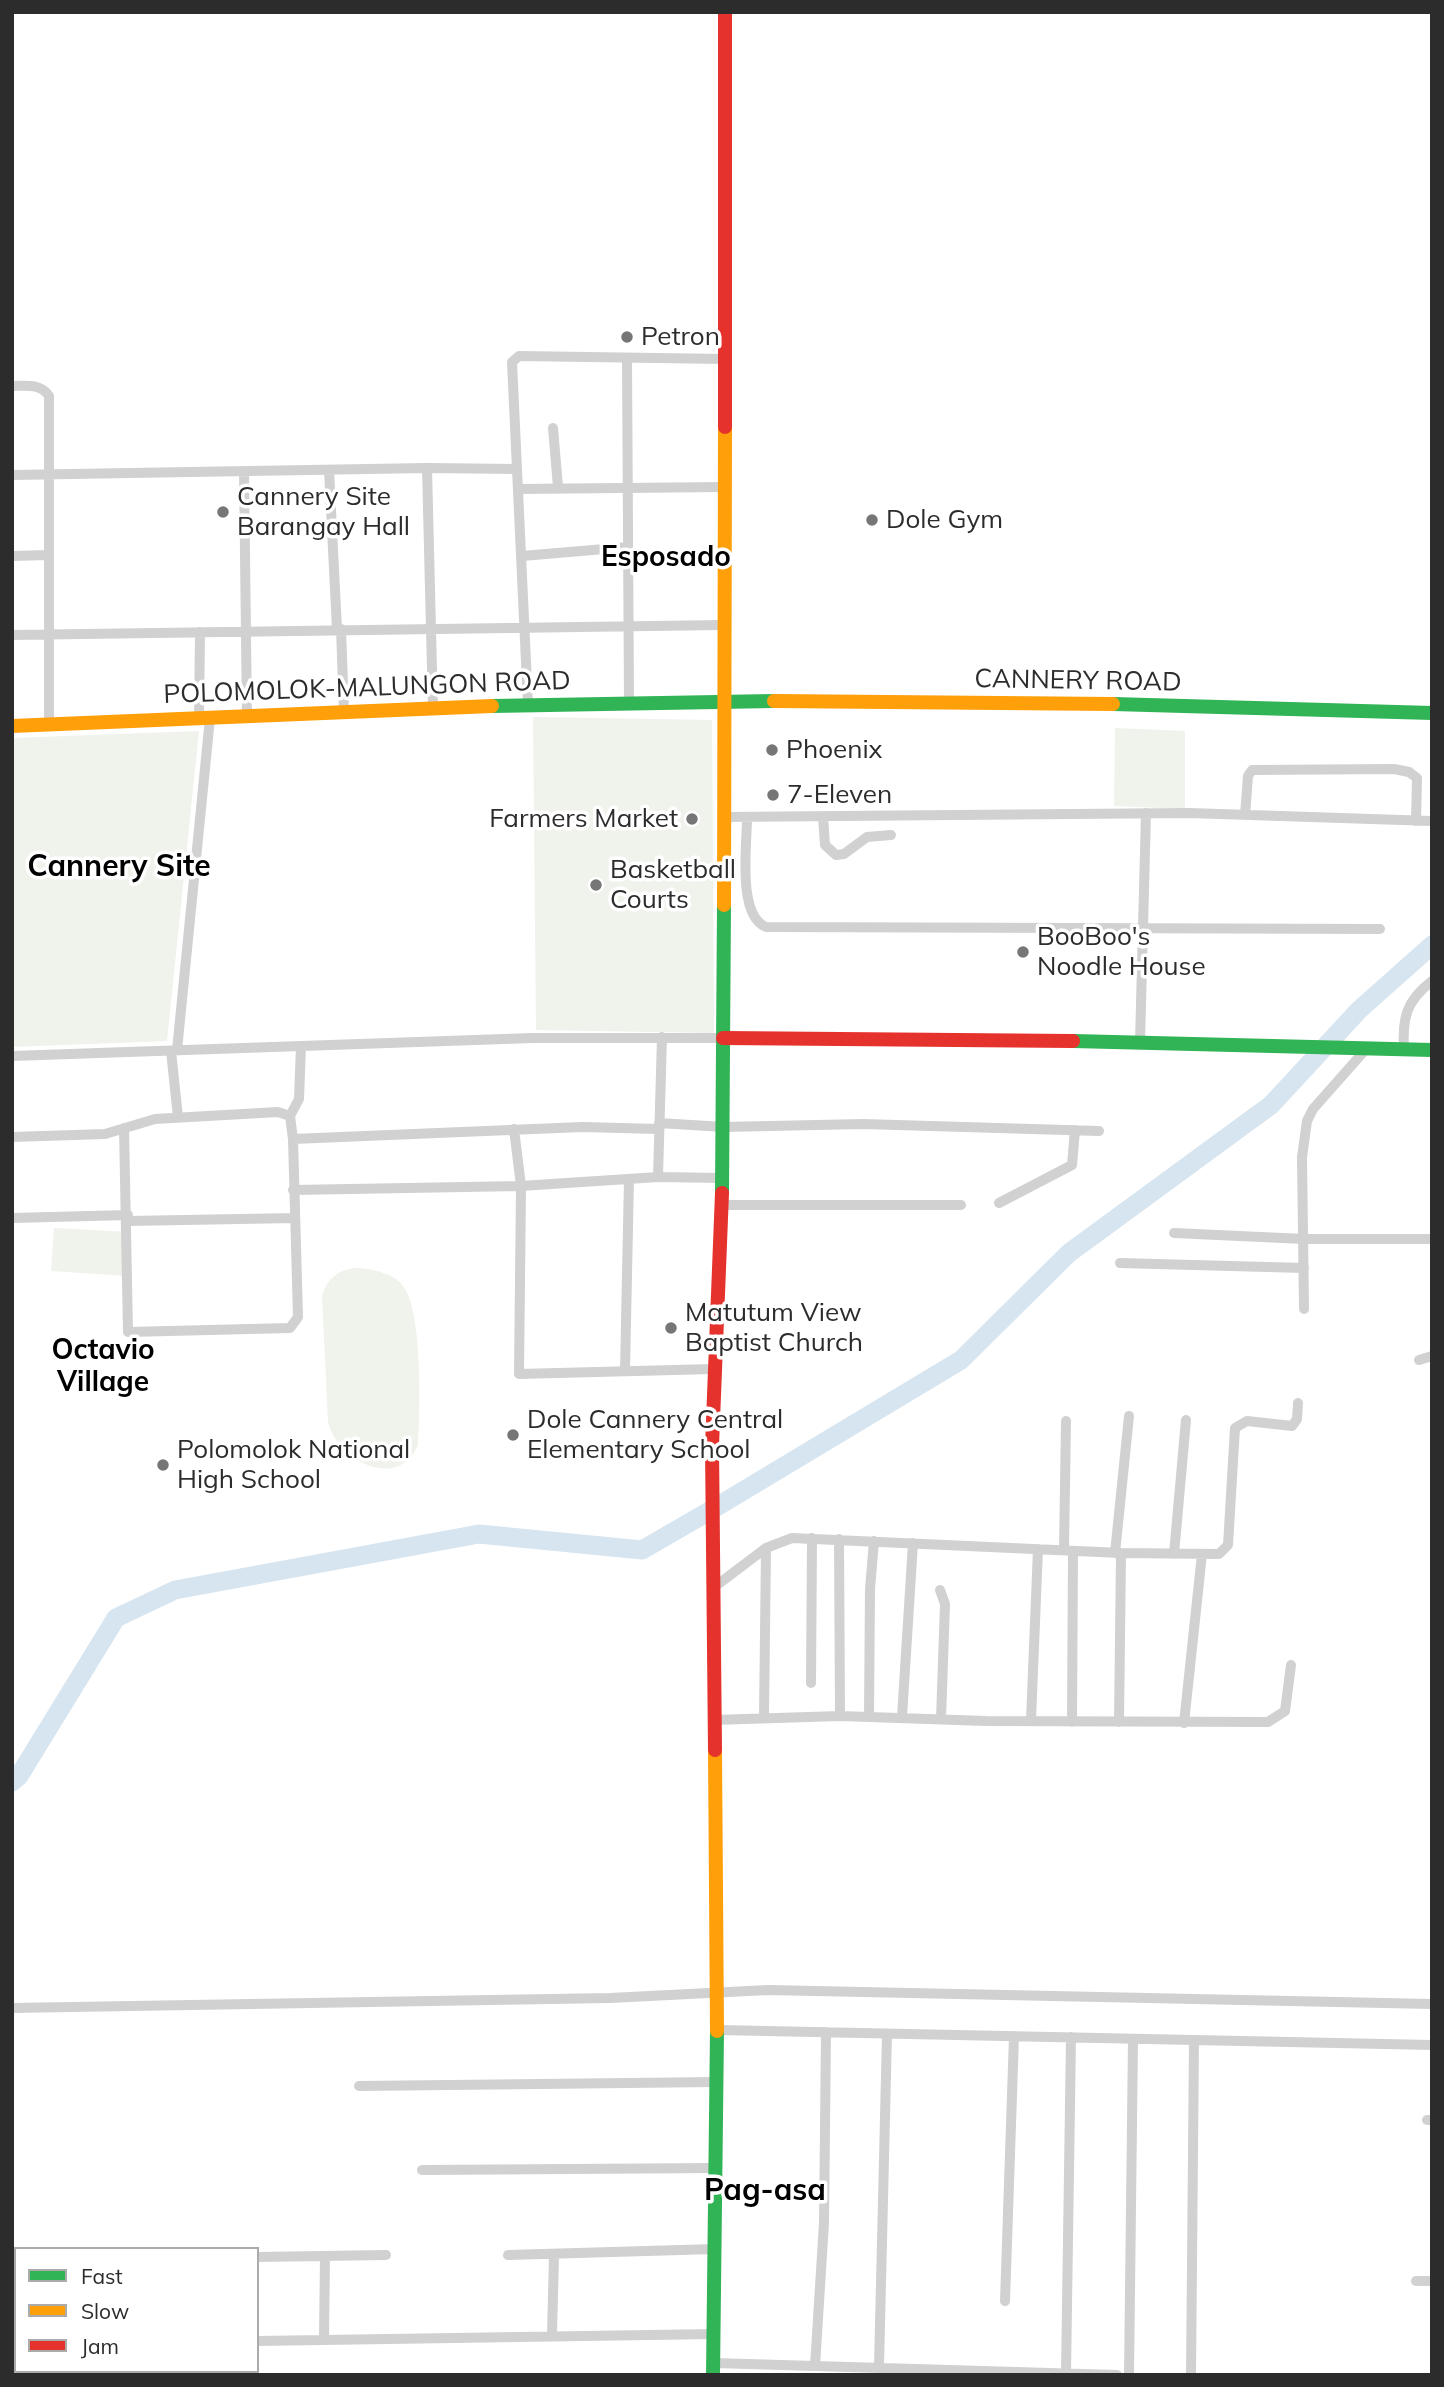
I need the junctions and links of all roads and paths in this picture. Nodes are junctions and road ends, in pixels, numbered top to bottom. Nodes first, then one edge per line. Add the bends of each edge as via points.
1 (725, 12) edge
2 (627, 359) junction
3 (726, 359) junction
4 (12, 386) edge
5 (553, 428) dead end
6 (427, 468) junction
7 (517, 469) junction
8 (329, 470) junction
9 (244, 472) junction
10 (50, 473) junction
11 (12, 475) edge
12 (627, 487) junction
13 (726, 487) junction
14 (558, 488) junction
15 (518, 489) junction
16 (628, 547) junction
17 (47, 555) junction
18 (12, 556) edge
19 (522, 556) junction
20 (722, 625) junction
21 (629, 626) junction
22 (431, 627) junction
23 (339, 629) junction
24 (526, 629) junction
25 (200, 632) junction
26 (246, 632) junction
27 (47, 634) junction
28 (12, 635) edge
29 (723, 702) junction
30 (629, 703) junction
31 (528, 705) junction
32 (433, 710) junction
33 (344, 713) junction
34 (1432, 713) edge
35 (247, 717) junction
36 (204, 718) junction
37 (49, 724) junction
38 (12, 726) edge
39 (1146, 813) junction
40 (1245, 815) junction
41 (723, 817) junction
42 (822, 817) junction
43 (747, 818) junction
44 (1416, 821) junction
45 (1432, 821) edge
46 (891, 835) dead end
47 (1143, 928) junction
48 (1380, 929) dead end
49 (1432, 981) edge
50 (662, 1037) junction
51 (723, 1038) junction
52 (1140, 1042) junction
53 (301, 1046) junction
54 (1367, 1048) junction
55 (1404, 1049) junction
56 (174, 1050) junction
57 (1432, 1050) edge
58 (12, 1056) edge
59 (290, 1116) junction
60 (178, 1117) junction
61 (659, 1126) junction
62 (724, 1127) junction
63 (124, 1128) junction
64 (514, 1129) junction
65 (1075, 1130) junction
66 (1098, 1131) dead end
67 (12, 1138) edge
68 (293, 1139) junction
69 (658, 1177) junction
70 (723, 1178) junction
71 (629, 1179) junction
72 (520, 1186) junction
73 (293, 1190) junction
74 (999, 1203) dead end
75 (722, 1205) junction
76 (961, 1205) dead end
77 (12, 1218) edge
78 (128, 1218) junction
79 (295, 1218) junction
80 (1174, 1233) dead end
81 (1304, 1239) junction
82 (1432, 1239) edge
83 (1120, 1263) dead end
84 (1304, 1268) junction
85 (1304, 1309) dead end
86 (1432, 1356) edge
87 (1419, 1360) dead end
88 (713, 1369) junction
89 (625, 1370) junction
90 (1298, 1403) dead end
91 (1129, 1416) dead end
92 (1186, 1420) dead end
93 (1066, 1421) dead end
94 (812, 1538) junction
95 (839, 1539) junction
96 (874, 1541) junction
97 (913, 1543) junction
98 (766, 1548) junction
99 (1038, 1549) junction
100 (1069, 1551) junction
101 (1118, 1553) junction
102 (1174, 1554) junction
103 (1202, 1554) junction
104 (713, 1588) junction
105 (940, 1590) dead end
106 (1292, 1665) dead end
107 (811, 1683) dead end
108 (840, 1716) junction
109 (869, 1716) junction
110 (764, 1717) junction
111 (902, 1717) junction
112 (941, 1718) junction
113 (713, 1720) junction
114 (1031, 1720) junction
115 (1072, 1721) junction
116 (1119, 1723) junction
117 (1184, 1723) junction
118 (718, 1991) junction
119 (1432, 2004) edge
120 (12, 2008) edge
121 (718, 2030) junction
122 (826, 2032) junction
123 (887, 2034) junction
124 (1014, 2036) junction
125 (1071, 2037) junction
126 (1133, 2039) junction
127 (1194, 2040) junction
128 (1432, 2045) edge
129 (717, 2082) junction
130 (359, 2086) dead end
131 (716, 2168) junction
132 (422, 2170) dead end
133 (715, 2249) junction
134 (386, 2255) dead end
135 (508, 2255) dead end
136 (325, 2256) junction
137 (554, 2256) junction
138 (259, 2257) edge
139 (1416, 2281) dead end
140 (1432, 2281) edge
141 (1005, 2301) dead end
142 (552, 2334) junction
143 (715, 2334) junction
144 (259, 2340) edge
145 (324, 2340) junction
146 (879, 2365) junction
147 (815, 2366) junction
148 (714, 2369) edge
149 (965, 2373) edge
150 (1066, 2373) edge
151 (1117, 2375) edge
152 (1129, 2375) edge
153 (1191, 2375) edge

1 - 3 street
2 - 3 street
2 - 7 street via 514,359
2 - 12 street
3 - 13 street
4 - 10 street via 41,387 49,396
5 - 14 street
6 - 7 street
6 - 8 street
6 - 22 street
7 - 15 street
8 - 9 street
8 - 23 street
9 - 10 street
9 - 26 street
10 - 11 street
10 - 17 street
12 - 13 street
12 - 14 street
12 - 16 street
13 - 20 street
14 - 15 street
15 - 19 street
16 - 19 street
16 - 21 street
17 - 18 street
17 - 27 street
19 - 24 street
20 - 21 street
20 - 29 street
21 - 24 street
21 - 30 street
22 - 23 street
22 - 24 street
22 - 32 street
23 - 26 street
23 - 33 street
24 - 31 street
25 - 26 street
25 - 27 street
25 - 36 street
26 - 35 street
27 - 28 street
27 - 37 street
29 - 30 street, POLOMOLOK-MALUNGON ROAD
29 - 34 street, CANNERY ROAD
29 - 41 street
30 - 31 street, POLOMOLOK-MALUNGON ROAD
31 - 32 street, POLOMOLOK-MALUNGON ROAD
32 - 33 street, POLOMOLOK-MALUNGON ROAD
33 - 35 street, POLOMOLOK-MALUNGON ROAD
35 - 36 street, POLOMOLOK-MALUNGON ROAD
36 - 37 street, POLOMOLOK-MALUNGON ROAD
36 - 56 street
37 - 38 street, POLOMOLOK-MALUNGON ROAD
39 - 40 street
39 - 42 street
39 - 47 street
40 - 44 street
40 - 44 street via 1252,770 1394,769 1409,772 1418,781
41 - 43 street
41 - 51 street
42 - 43 street
42 - 46 street via 825,845 836,855 867,837
43 - 47 street via 747,896 754,918 766,927
44 - 45 street
47 - 48 street
47 - 52 street
49 - 55 street via 1406,1008
50 - 51 street
50 - 53 street
50 - 61 street
51 - 52 street
51 - 62 street
52 - 54 street
53 - 56 street
53 - 59 street via 299,1099
54 - 55 street
54 - 81 street via 1307,1121
55 - 57 street
56 - 58 street
56 - 60 street
59 - 60 street via 278,1112
59 - 68 street
60 - 63 street
61 - 62 street
61 - 64 street
61 - 69 street
62 - 65 street via 863,1124
62 - 70 street
63 - 67 street via 105,1134
63 - 78 street
64 - 68 street
64 - 72 street
65 - 66 street
65 - 74 street via 1072,1165
68 - 73 street
69 - 70 street
69 - 71 street
70 - 75 street
71 - 72 street
71 - 89 street
72 - 73 street
72 - 89 street via 519,1374
73 - 79 street
75 - 76 street
75 - 88 street
77 - 78 street
78 - 79 street
78 - 79 street via 128,1332 293,1326 298,1317
80 - 81 street
81 - 82 street
81 - 84 street
83 - 84 street
84 - 85 street
86 - 87 street
88 - 89 street
88 - 104 street
90 - 103 street via 1292,1426 1247,1421 1235,1428 1228,1545 1219,1554
91 - 101 street
92 - 102 street
93 - 100 street
94 - 95 street
94 - 98 street via 779,1541
94 - 107 street
95 - 96 street
95 - 108 street
96 - 97 street
96 - 109 street
97 - 99 street
97 - 111 street
98 - 104 street
98 - 110 street
99 - 100 street
99 - 114 street
100 - 101 street
100 - 115 street
101 - 102 street
101 - 116 street
102 - 103 street
103 - 117 street
104 - 113 street
105 - 112 street via 945,1604
106 - 117 street via 1285,1712 1278,1719 1250,1724
108 - 109 street
108 - 110 street
109 - 111 street
110 - 113 street
111 - 112 street
112 - 114 street
113 - 118 street
114 - 115 street
115 - 116 street
116 - 117 street
118 - 119 street
118 - 120 street via 610,1998
118 - 121 street
121 - 122 street
121 - 129 street
122 - 123 street
122 - 147 street via 824,2222
123 - 124 street
123 - 146 street
124 - 125 street
124 - 141 street
125 - 126 street
125 - 150 street
126 - 127 street
126 - 152 street
127 - 128 street
127 - 153 street
129 - 130 street
129 - 131 street
131 - 132 street
131 - 133 street
133 - 137 street
133 - 143 street
134 - 136 street
135 - 137 street
136 - 138 street
136 - 145 street
137 - 142 street
139 - 140 street
142 - 143 street
142 - 145 street
143 - 148 street
144 - 145 street
146 - 147 street
146 - 149 street
147 - 148 street
149 - 150 street
150 - 151 street

